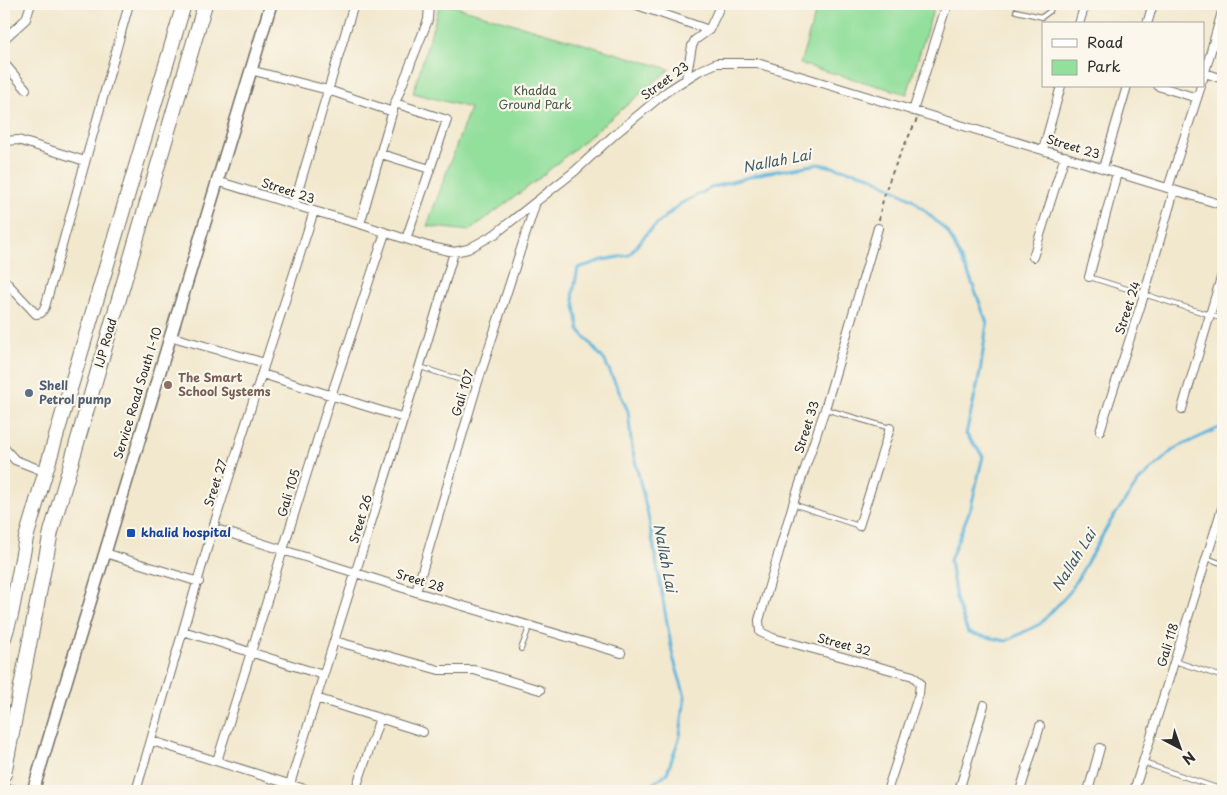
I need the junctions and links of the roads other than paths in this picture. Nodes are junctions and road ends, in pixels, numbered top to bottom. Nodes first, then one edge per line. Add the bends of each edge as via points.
1 (31, 4) edge
2 (129, 4) edge
3 (184, 4) edge
4 (205, 4) edge
5 (270, 4) edge
6 (354, 4) edge
7 (429, 4) edge
8 (634, 4) edge
9 (720, 4) edge
10 (947, 4) edge
11 (1053, 4) edge
12 (1085, 4) edge
13 (1153, 4) edge
14 (1223, 8) edge
15 (1016, 11) dead end
16 (1080, 22) edge
17 (1148, 22) edge
18 (709, 30) junction
19 (4, 39) edge
20 (4, 63) edge
21 (250, 70) junction
22 (1204, 76) edge
23 (686, 79) junction
24 (1223, 79) edge
25 (1060, 88) edge
26 (1126, 88) edge
27 (1164, 88) edge
28 (1200, 88) edge
29 (26, 89) dead end
30 (328, 90) junction
31 (1197, 98) junction
32 (395, 103) junction
33 (393, 112) junction
34 (916, 112) junction
35 (4, 141) edge
36 (1043, 150) junction
37 (380, 154) junction
38 (139, 156) junction
39 (1065, 156) junction
40 (85, 161) junction
41 (159, 161) junction
42 (1104, 168) junction
43 (430, 169) junction
44 (1118, 173) junction
45 (217, 181) junction
46 (1171, 190) junction
47 (536, 202) junction
48 (294, 204) junction
49 (1223, 205) edge
50 (314, 211) junction
51 (360, 224) junction
52 (878, 228) road end
53 (385, 233) junction
54 (406, 239) junction
55 (454, 252) junction
56 (1034, 257) dead end
57 (1223, 271) edge
58 (1089, 277) joint
59 (4, 280) edge
60 (1144, 295) junction
61 (1211, 315) junction
62 (1223, 318) edge
63 (170, 336) junction
64 (264, 363) junction
65 (420, 368) junction
66 (262, 374) junction
67 (477, 385) junction
68 (331, 396) junction
69 (825, 409) junction
70 (1182, 410) dead end
71 (404, 418) junction
72 (890, 428) joint
73 (1100, 432) dead end
74 (4, 448) edge
75 (46, 472) junction
76 (793, 504) junction
77 (1223, 505) edge
78 (860, 526) joint
79 (213, 528) junction
80 (283, 550) junction
81 (105, 553) junction
82 (1207, 558) junction
83 (1223, 564) edge
84 (357, 573) junction
85 (199, 582) junction
86 (416, 592) junction
87 (530, 625) junction
88 (183, 631) junction
89 (760, 632) joint
90 (4, 638) edge
91 (335, 640) junction
92 (521, 649) dead end
93 (251, 652) junction
94 (621, 653) dead end
95 (1174, 661) junction
96 (324, 675) junction
97 (1223, 677) edge
98 (540, 690) dead end
99 (316, 698) junction
100 (984, 705) dead end
101 (380, 718) junction
102 (1040, 726) dead end
103 (423, 732) dead end
104 (152, 741) junction
105 (1100, 748) dead end
106 (218, 761) junction
107 (1144, 763) junction
108 (4, 774) edge
109 (4, 788) edge
110 (289, 788) edge
111 (1223, 790) edge
112 (21, 791) edge
113 (33, 791) edge
114 (136, 791) edge
115 (311, 791) edge
116 (355, 791) edge
117 (887, 791) edge
118 (959, 791) edge
119 (1020, 791) edge
120 (1088, 791) edge
121 (1134, 791) edge

1 - 19 street via 26,19
2 - 40 street
3 - 38 highway, IJP Road
4 - 41 highway, IJP Road
5 - 21 main road, Service Road South I-10
6 - 30 street
7 - 32 street via 428,20
8 - 18 street
9 - 18 street
10 - 34 street
11 - 15 lane via 1042,17
12 - 16 street
13 - 17 street
14 - 22 street
18 - 23 street via 692,46
20 - 29 street
21 - 30 street
21 - 45 main road, Service Road South I-10
22 - 24 street
23 - 34 street, Street 23 via 717,63 757,63
23 - 47 street, Street 23 via 666,92
25 - 36 street
26 - 42 street
27 - 31 street
28 - 31 street, Street 24
30 - 33 street
30 - 48 street
31 - 46 street, Street 24
32 - 33 street
32 - 43 street via 446,120
33 - 37 street
34 - 36 street, Street 23
35 - 40 street via 18,140
36 - 39 street, Street 23
37 - 43 street
37 - 51 street
38 - 41 highway
38 - 75 highway, IJP Road
39 - 42 street, Street 23
39 - 56 street
40 - 59 street via 41,313 36,314
41 - 108 highway, IJP Road via 51,532
42 - 44 street, Street 23
43 - 54 street
44 - 46 street, Street 23
44 - 58 street
45 - 48 street, Street 23
45 - 63 main road, Service Road South I-10
46 - 49 street, Street 23
46 - 60 street, Street 24
47 - 55 street, Street 23 via 495,234 468,249
47 - 67 street, Gali 107
48 - 50 street, Street 23
50 - 51 street, Street 23
50 - 64 street, Sreet 27
51 - 53 street, Street 23
52 - 69 street, Street 33
53 - 54 street, Street 23
53 - 68 street, Gali 105
54 - 55 street, Street 23
55 - 65 street, Sreet 26
57 - 61 street
58 - 60 lane
60 - 61 lane
60 - 73 street, Street 24
61 - 62 lane
61 - 70 street
63 - 64 street
63 - 81 main road, Service Road South I-10
64 - 66 street, Sreet 27
65 - 67 lane
65 - 71 street, Sreet 26
66 - 68 street
66 - 79 street, Sreet 27
67 - 86 street, Gali 107
68 - 71 street
68 - 80 street, Gali 105
69 - 72 lane
69 - 76 street, Street 33
71 - 84 street, Sreet 26
72 - 78 street
74 - 75 street via 16,460
75 - 90 highway, IJP Road via 26,538
76 - 78 lane
76 - 89 street, Street 33 via 759,620
77 - 82 street, Gali 118
79 - 80 street, Sreet 28
79 - 85 street, Sreet 27
80 - 84 street, Sreet 28
80 - 93 street, Gali 105
81 - 85 street
81 - 113 main road, Service Road South I-10
82 - 83 lane
82 - 95 street, Gali 118
84 - 86 street, Sreet 28
84 - 91 street, Sreet 26
85 - 88 street, Sreet 27
86 - 87 street, Sreet 28
87 - 92 lane
87 - 94 street, Sreet 28
88 - 93 street
88 - 104 street, Sreet 27
89 - 117 street, Street 32 via 913,676 920,683
91 - 96 street, Sreet 26
91 - 98 street via 439,670 474,670
93 - 96 street
93 - 106 street, Gali 105
95 - 97 lane
95 - 107 street, Gali 118
96 - 99 street, Sreet 26
99 - 101 street
99 - 110 street, Sreet 26
100 - 118 street
101 - 103 street
101 - 116 street
102 - 119 street
104 - 106 street
104 - 114 street, Sreet 27
105 - 120 street
106 - 110 street
107 - 111 lane
107 - 121 street, Gali 118
109 - 112 street
110 - 115 street

